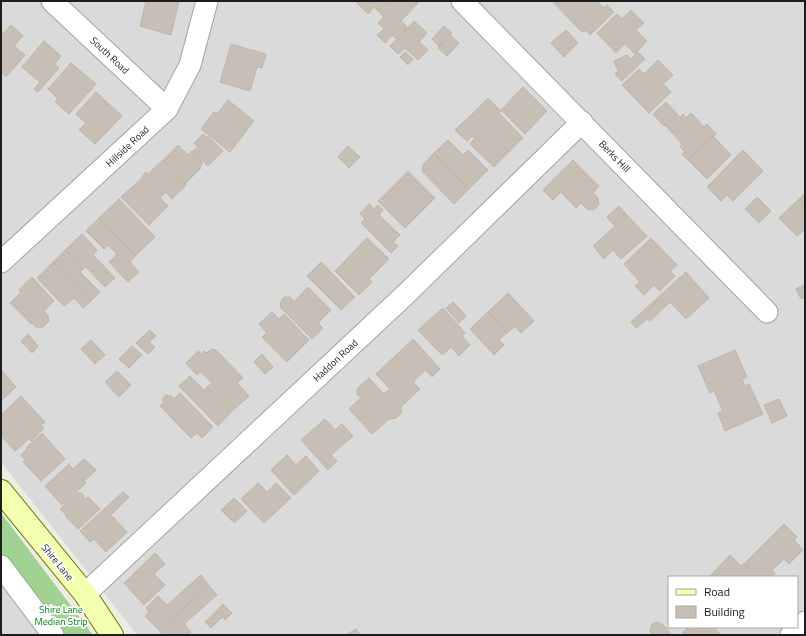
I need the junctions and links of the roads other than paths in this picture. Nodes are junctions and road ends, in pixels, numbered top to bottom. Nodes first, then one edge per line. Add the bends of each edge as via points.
1 (52, 1) edge
2 (206, 1) edge
3 (462, 1) edge
4 (167, 109) junction
5 (582, 122) junction
6 (1, 262) edge
7 (767, 312) dead end
8 (1, 491) edge
9 (1, 566) edge
10 (84, 594) junction
11 (805, 622) edge
12 (53, 635) edge
13 (112, 635) edge
14 (791, 635) edge

1 - 4 street, South Road
2 - 4 street, Hillside Road via 190,65
3 - 5 street, Berks Hill
4 - 6 street, Hillside Road
5 - 7 street, Berks Hill
5 - 10 street, Haddon Road via 405,295
8 - 10 street, Shire Lane
9 - 12 street
10 - 13 street, Shire Lane
11 - 14 street

